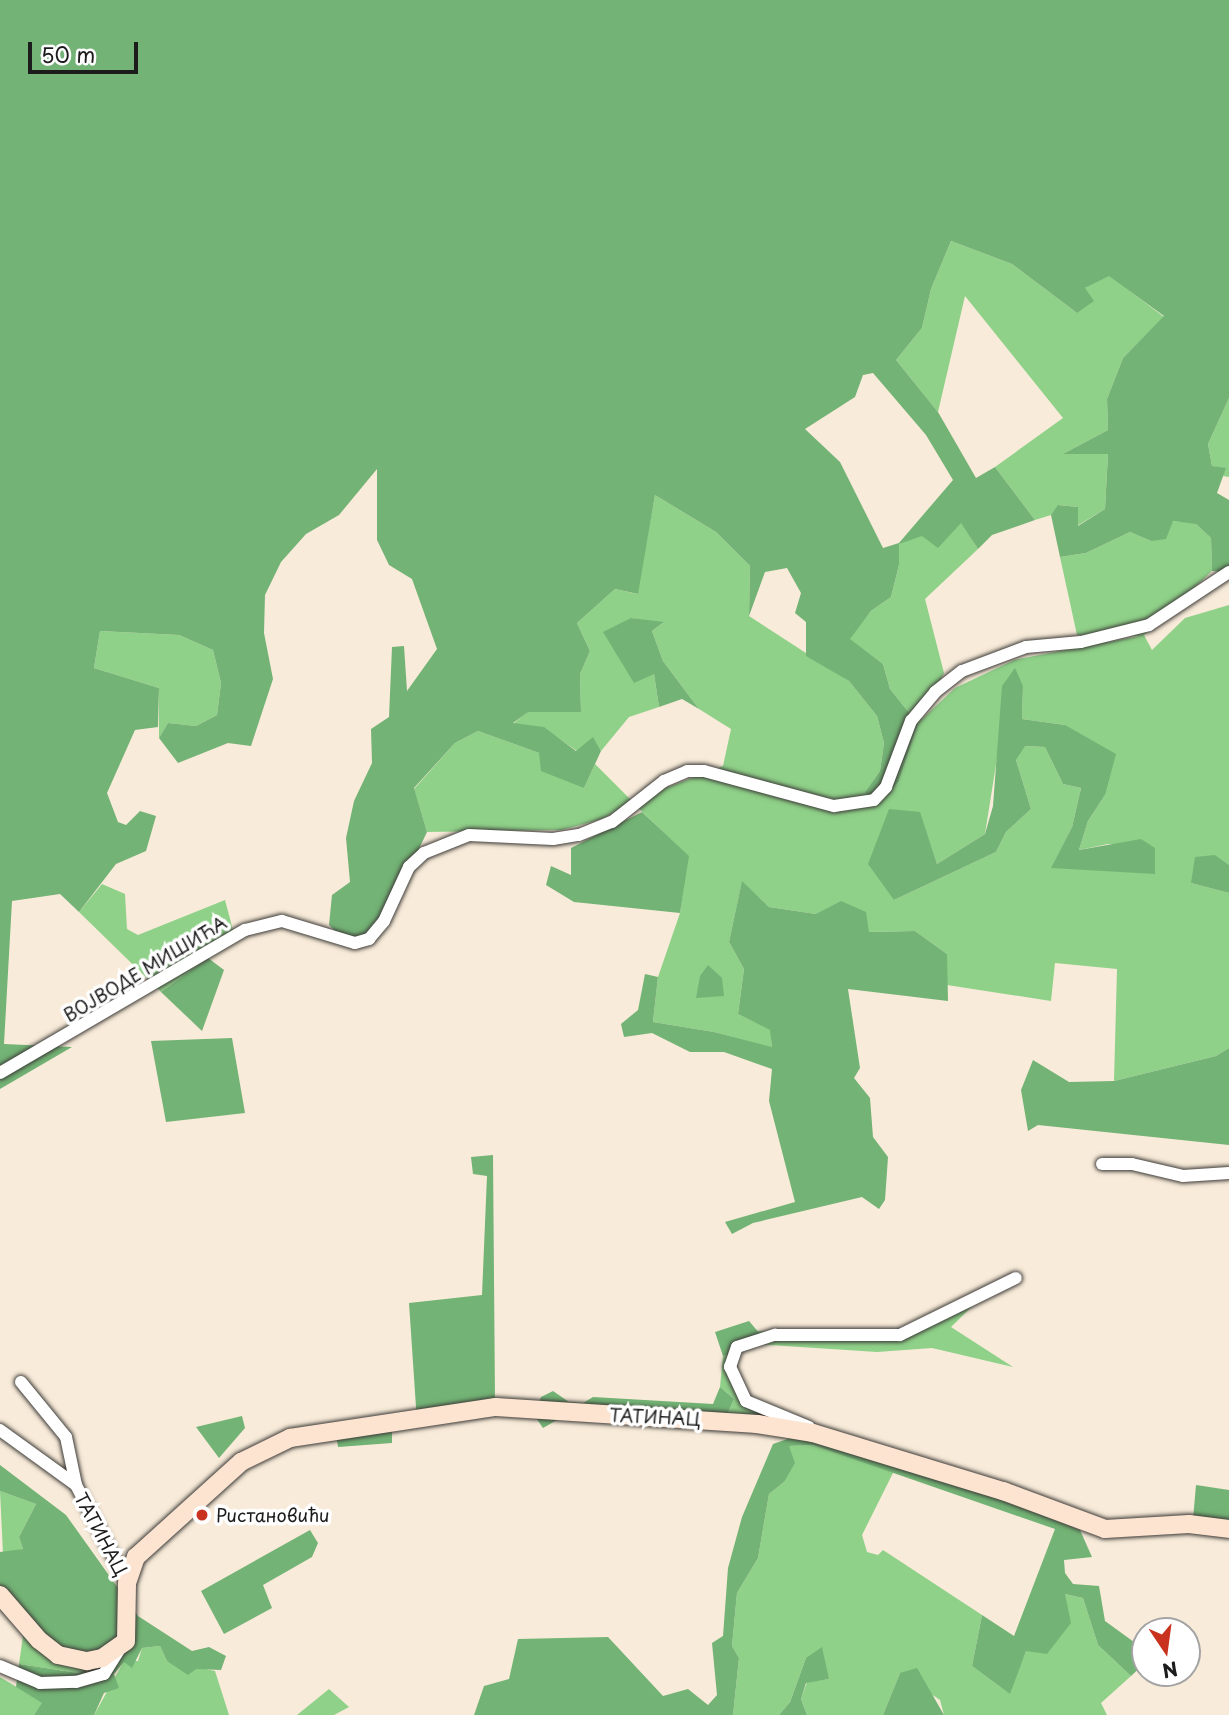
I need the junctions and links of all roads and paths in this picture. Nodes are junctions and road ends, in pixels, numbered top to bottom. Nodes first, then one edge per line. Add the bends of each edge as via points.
1 (1229, 572) edge
2 (0, 1073) edge
3 (1102, 1164) dead end
4 (1229, 1173) edge
5 (1016, 1278) dead end
6 (21, 1381) dead end
7 (0, 1430) edge
8 (813, 1433) junction
9 (75, 1485) junction
10 (1229, 1530) edge
11 (127, 1584) junction
12 (0, 1595) edge
13 (120, 1648) junction
14 (0, 1666) edge

1 - 2 street, ВОЈВОДЕ МИШИЋА via 1149,625 1081,642 1026,647 962,671 935,692 911,721 886,786 874,800 834,806 704,771 687,771 664,781 612,822 579,835 561,839 469,835 424,853 409,867 384,921 369,939 355,943 282,921 245,930
3 - 4 street via 1132,1164 1183,1176
5 - 8 street via 900,1335 775,1335 737,1347 730,1367 746,1401
6 - 9 street, ТАТИНАЦ via 66,1437
7 - 9 street, ТАТИНАЦ
8 - 10 street, ТАТИНАЦ via 1003,1491 1105,1529 1189,1524
8 - 11 street, ТАТИНАЦ via 757,1423 496,1407 290,1438 241,1462 186,1507 136,1557
9 - 11 street, ТАТИНАЦ
11 - 13 street, ТАТИНАЦ via 129,1627
12 - 13 street via 58,1655 88,1661
13 - 14 street via 104,1675 76,1682 40,1683

